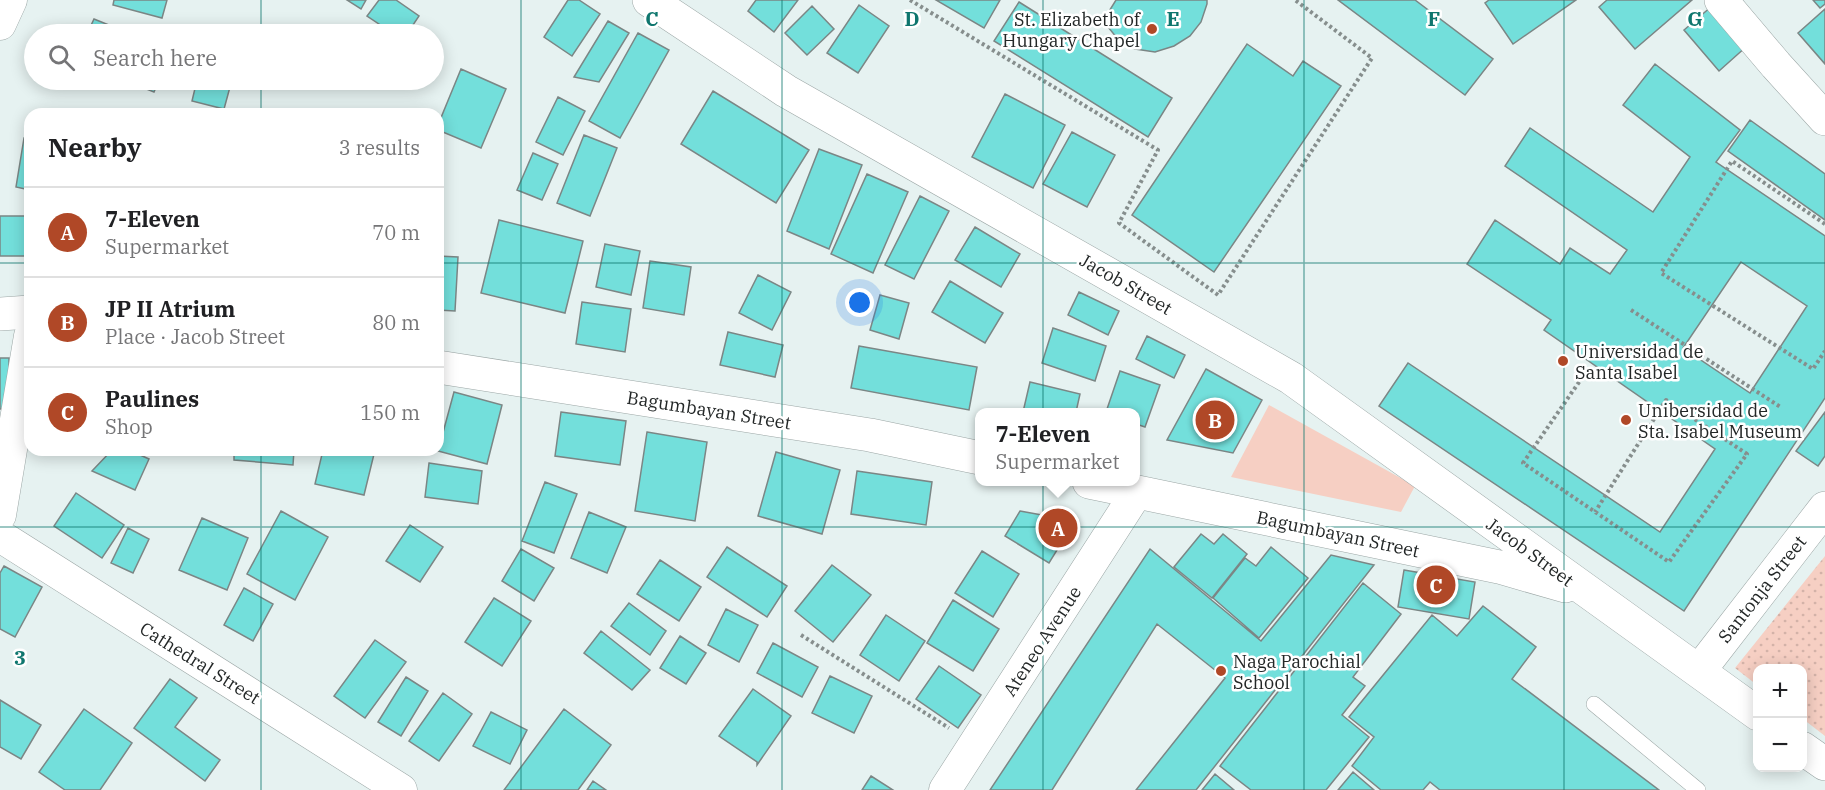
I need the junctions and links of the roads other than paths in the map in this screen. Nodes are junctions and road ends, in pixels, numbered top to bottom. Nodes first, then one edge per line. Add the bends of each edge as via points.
1 (11, 0) edge
2 (649, 0) edge
3 (1721, 0) edge
4 (0, 24) edge
5 (1825, 119) edge
6 (24, 312) edge
7 (0, 314) edge
8 (444, 368) edge
9 (24, 372) edge
10 (975, 457) edge
11 (1108, 486) edge
12 (1137, 492) junction
13 (1825, 508) edge
14 (0, 515) edge
15 (0, 536) edge
16 (1586, 593) junction
17 (1699, 671) junction
18 (1594, 704) dead end
19 (1753, 710) edge
20 (1807, 751) edge
21 (1825, 764) edge
22 (401, 790) edge
23 (945, 790) edge
24 (1698, 790) edge

1 - 4 street
2 - 16 main road, Jacob Street via 786,91 1291,378
3 - 5 main road
6 - 7 main road
8 - 10 main road, Bagumbayan Street via 870,435
9 - 14 street
11 - 12 main road, Bagumbayan Street
12 - 16 main road, Bagumbayan Street via 1498,567
12 - 23 street, Ateneo Avenue
13 - 17 main road, Santonja Street
15 - 22 street, Cathedral Street
16 - 17 main road, Jacob Street
17 - 19 main road, Jacob Street
18 - 24 lane
20 - 21 main road

